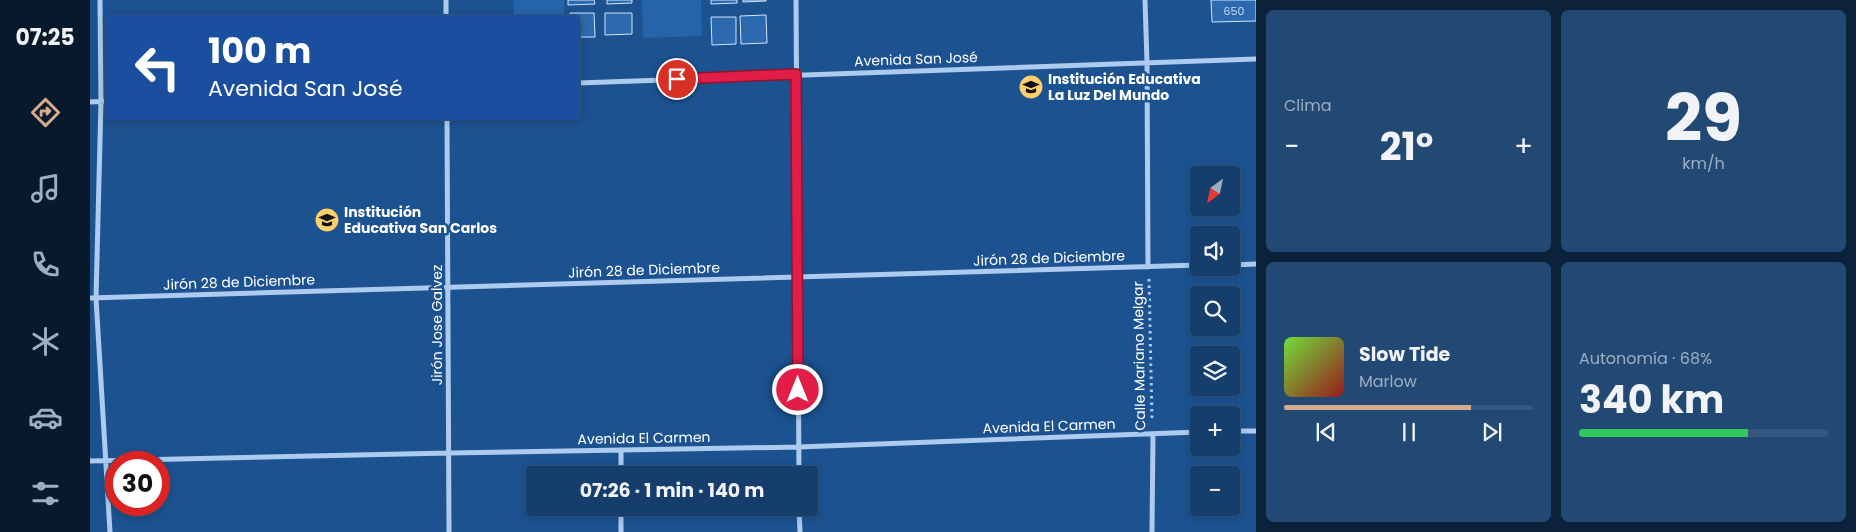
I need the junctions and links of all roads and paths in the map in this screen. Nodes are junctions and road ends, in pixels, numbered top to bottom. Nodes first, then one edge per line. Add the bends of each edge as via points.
1 (100, 0) edge
2 (446, 0) edge
3 (796, 0) edge
4 (1145, 0) edge
5 (446, 15) edge
6 (1256, 59) edge
7 (1148, 62) junction
8 (796, 74) junction
9 (580, 83) edge
10 (101, 101) junction
11 (105, 101) edge
12 (90, 102) edge
13 (447, 120) edge
14 (1240, 264) edge
15 (1256, 264) edge
16 (1190, 265) edge
17 (1148, 267) junction
18 (798, 277) junction
19 (448, 288) junction
20 (93, 298) edge
21 (1240, 431) edge
22 (1256, 431) edge
23 (1190, 432) edge
24 (1152, 434) junction
25 (799, 447) junction
26 (621, 450) junction
27 (449, 452) junction
28 (90, 461) edge
29 (104, 461) junction
30 (621, 466) edge
31 (799, 466) edge
32 (621, 516) edge
33 (799, 516) edge
34 (110, 532) edge
35 (449, 532) edge
36 (621, 532) edge
37 (800, 532) edge
38 (1152, 532) edge

1 - 10 street
2 - 5 street
3 - 8 street
4 - 7 street, Calle Mariano Melgar
6 - 7 street, Avenida San José
7 - 8 street, Avenida San José
7 - 17 street, Calle Mariano Melgar
8 - 9 street, Avenida San José
8 - 18 street
10 - 11 street
10 - 12 street
10 - 20 street
13 - 19 street, Jirón Jose Galvez
14 - 15 street
16 - 17 street, Jirón 28 de Diciembre
17 - 18 street, Jirón 28 de Diciembre
17 - 24 path, Calle Mariano Melgar
18 - 19 street, Jirón 28 de Diciembre
18 - 25 street
19 - 20 street, Jirón 28 de Diciembre
19 - 27 street, Jirón Jose Galvez
20 - 29 street
21 - 22 street
23 - 24 street, Avenida El Carmen
24 - 25 street, Avenida El Carmen
24 - 38 street, Calle Mariano Melgar
25 - 26 street, Avenida El Carmen
25 - 31 street
26 - 27 street, Avenida El Carmen
26 - 30 street
27 - 29 street, Avenida El Carmen
27 - 35 street, Jirón Jose Galvez
28 - 29 street, Avenida El Carmen
29 - 34 street
32 - 36 street
33 - 37 street

